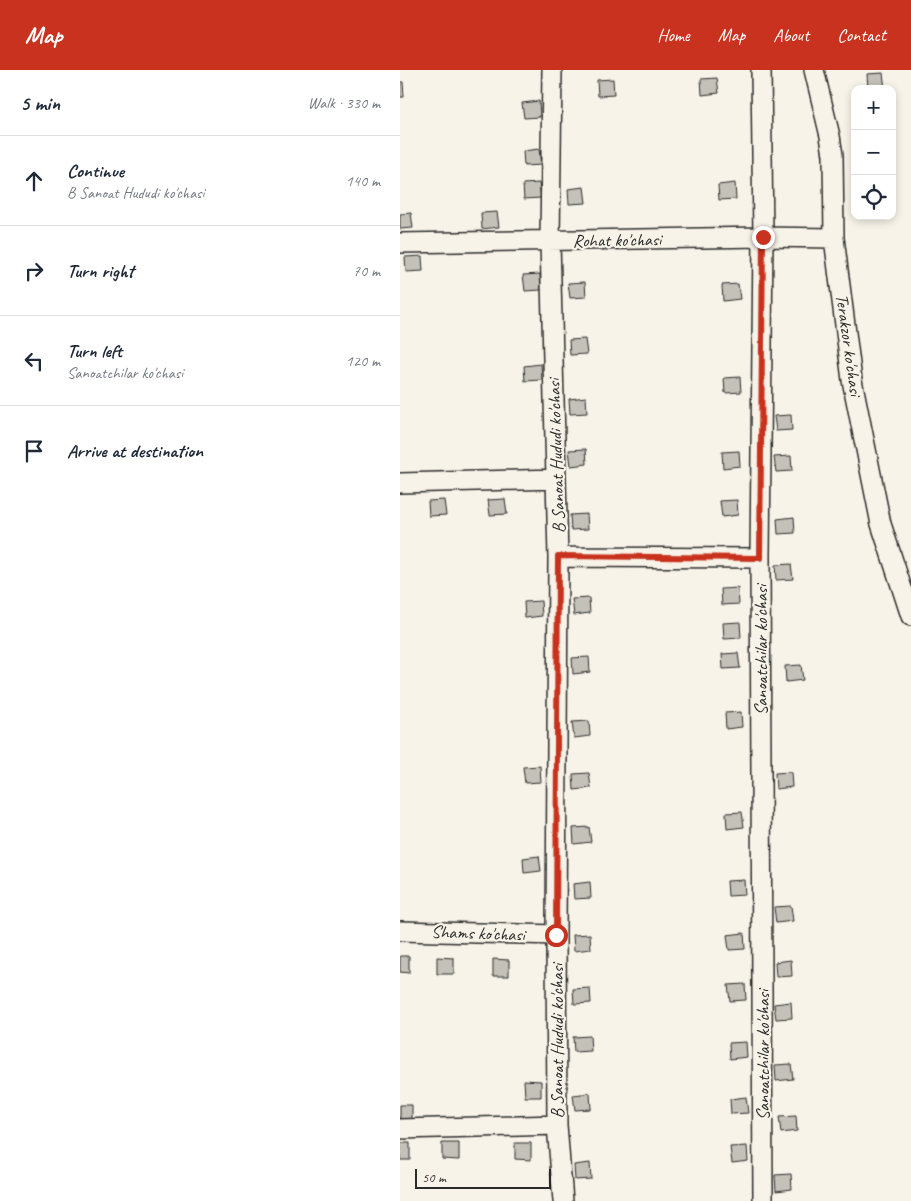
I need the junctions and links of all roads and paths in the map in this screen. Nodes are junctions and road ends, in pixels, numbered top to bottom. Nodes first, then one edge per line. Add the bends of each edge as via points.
1 (552, 70) edge
2 (761, 70) edge
3 (814, 70) edge
4 (763, 237) junction
5 (834, 238) junction
6 (550, 241) junction
7 (400, 243) edge
8 (556, 479) junction
9 (400, 483) edge
10 (558, 556) junction
11 (760, 558) junction
12 (911, 616) edge
13 (400, 931) edge
14 (556, 935) junction
15 (557, 1126) junction
16 (400, 1129) edge
17 (563, 1201) edge
18 (763, 1201) edge

1 - 6 street, B Sanoat Hududi ko'chasi
2 - 4 street, Sanoatchilar ko'chasi
3 - 5 street, Terakzor ko'chasi via 833,155
4 - 5 street, Rohat ko'chasi
4 - 6 street, Rohat ko'chasi
4 - 11 street, Sanoatchilar ko'chasi
5 - 12 street, Terakzor ko'chasi via 852,380 881,524
6 - 7 street, Rohat ko'chasi
6 - 8 street, B Sanoat Hududi ko'chasi
8 - 9 street
8 - 10 street, B Sanoat Hududi ko'chasi
10 - 11 street
10 - 14 street, B Sanoat Hududi ko'chasi
11 - 18 street, Sanoatchilar ko'chasi
13 - 14 street, Shams ko'chasi
14 - 15 street, B Sanoat Hududi ko'chasi
15 - 16 street
15 - 17 street, B Sanoat Hududi ko'chasi

